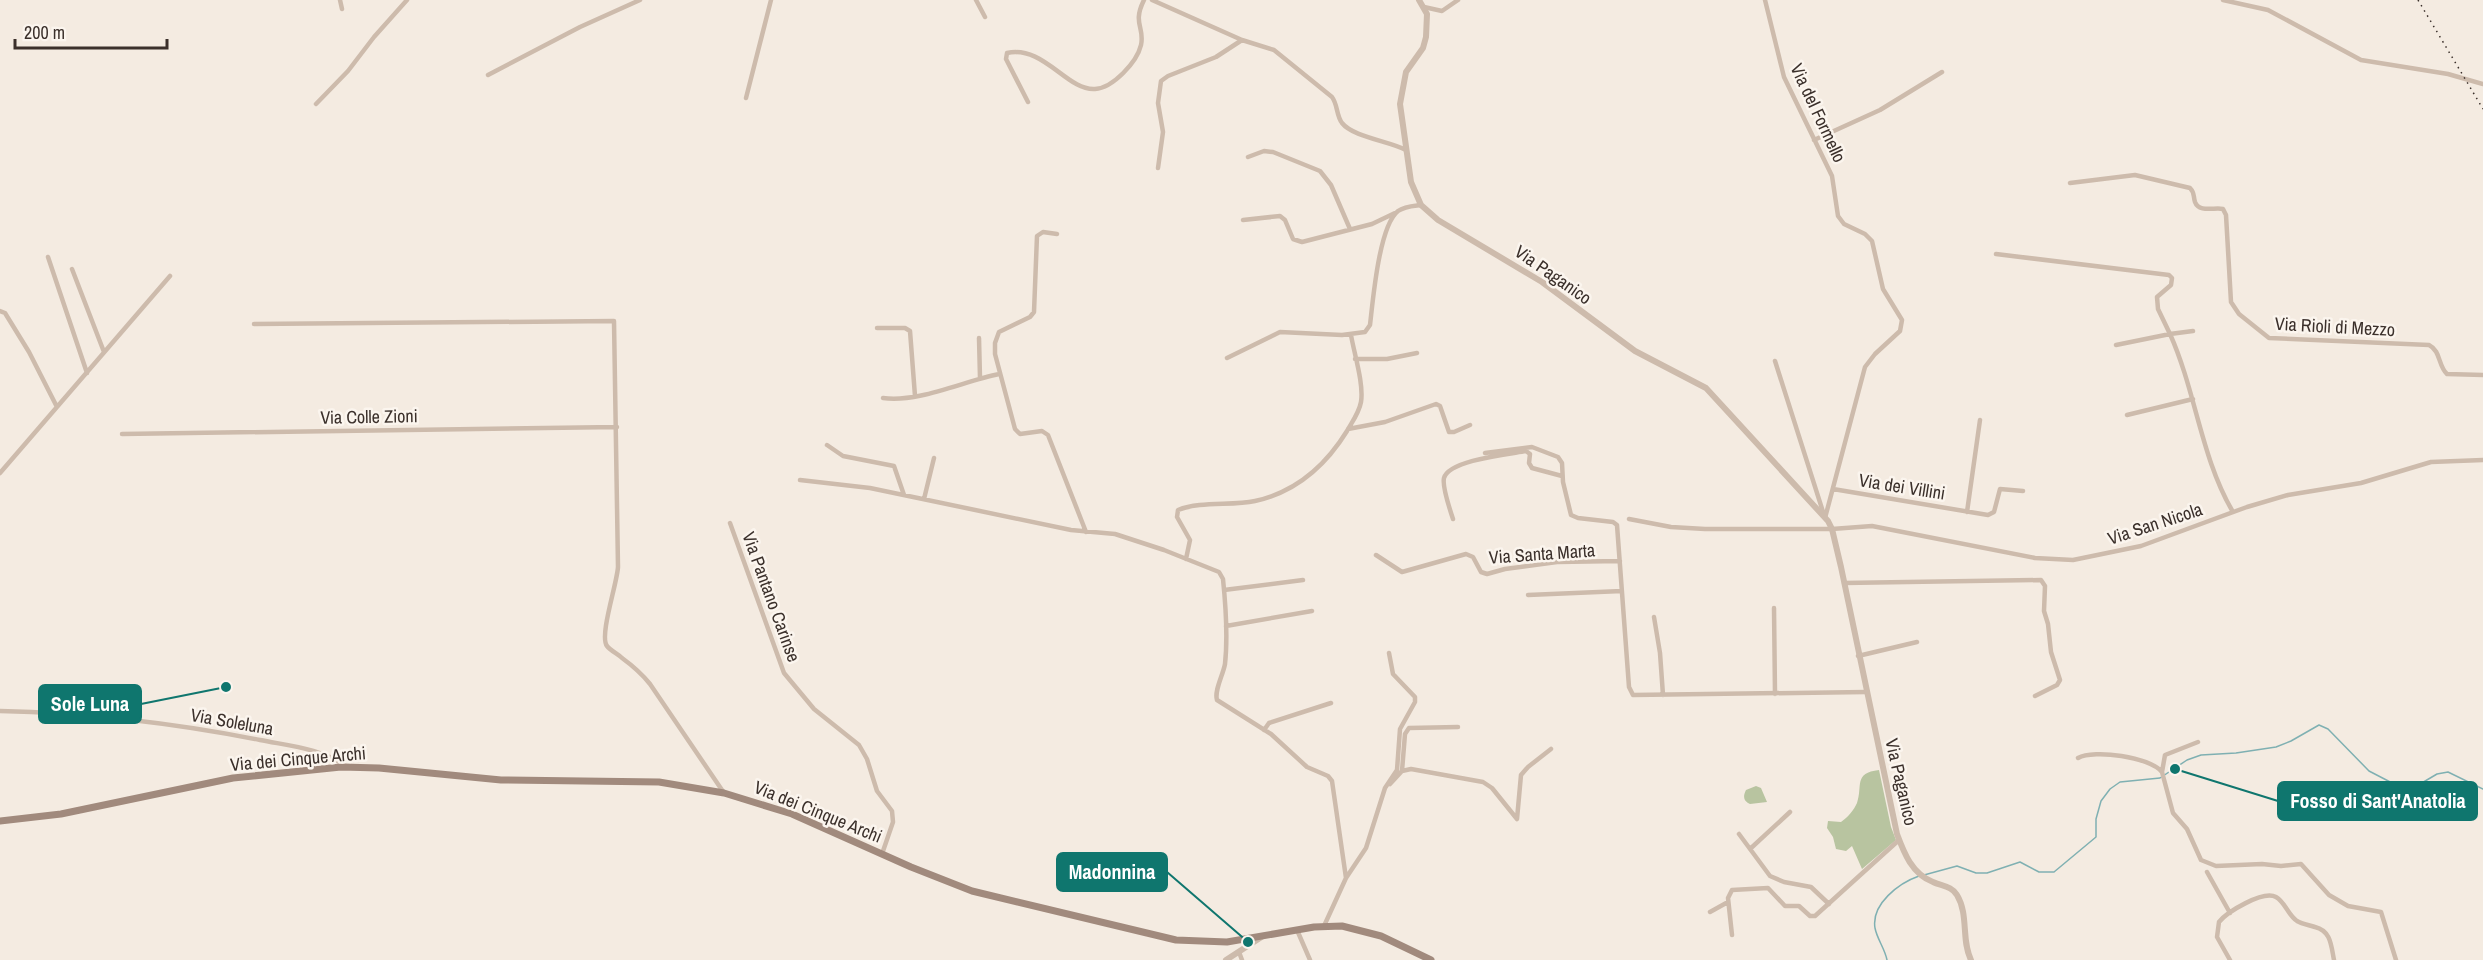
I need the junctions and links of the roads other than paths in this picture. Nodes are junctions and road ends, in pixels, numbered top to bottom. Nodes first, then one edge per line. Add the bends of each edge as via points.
1 (340, 0) edge
2 (407, 0) edge
3 (640, 0) edge
4 (771, 0) edge
5 (976, 0) edge
6 (1143, 0) edge
7 (1152, 0) edge
8 (1419, 0) edge
9 (1458, 0) edge
10 (1765, 0) edge
11 (2226, 1) edge
12 (1424, 7) junction
13 (342, 9) dead end
14 (985, 17) dead end
15 (1242, 40) junction
16 (1942, 72) dead end
17 (488, 75) dead end
18 (2483, 84) edge
19 (746, 98) dead end
20 (1028, 102) dead end
21 (316, 104) dead end
22 (1814, 140) junction
23 (1406, 150) junction
24 (1248, 158) dead end
25 (1158, 168) dead end
26 (2070, 183) dead end
27 (1420, 205) junction
28 (1395, 213) junction
29 (1244, 220) dead end
30 (1350, 229) junction
31 (1057, 234) dead end
32 (1996, 254) dead end
33 (48, 257) dead end
34 (72, 269) dead end
35 (170, 276) dead end
36 (0, 311) edge
37 (254, 324) dead end
38 (877, 328) dead end
39 (2193, 331) dead end
40 (1351, 334) junction
41 (2170, 334) junction
42 (979, 338) dead end
43 (2116, 345) dead end
44 (104, 352) junction
45 (1417, 353) dead end
46 (1227, 358) dead end
47 (1355, 359) junction
48 (1775, 361) dead end
49 (87, 373) junction
50 (999, 374) junction
51 (2483, 375) edge
52 (980, 378) junction
53 (915, 396) junction
54 (883, 398) dead end
55 (2193, 399) junction
56 (57, 407) junction
57 (2127, 415) dead end
58 (1980, 420) dead end
59 (1470, 425) dead end
60 (617, 427) junction
61 (1348, 429) junction
62 (122, 434) dead end
63 (827, 445) dead end
64 (1485, 453) dead end
65 (934, 458) dead end
66 (2483, 460) edge
67 (0, 473) edge
68 (1562, 476) junction
69 (800, 480) dead end
70 (1833, 489) junction
71 (2023, 491) dead end
72 (904, 495) junction
73 (924, 499) junction
74 (1967, 512) junction
75 (2233, 512) junction
76 (1825, 518) junction
77 (1453, 519) dead end
78 (1629, 519) dead end
79 (730, 523) dead end
80 (1832, 529) junction
81 (1086, 532) junction
82 (1376, 555) dead end
83 (1186, 559) junction
84 (1620, 561) junction
85 (1303, 580) dead end
86 (1844, 583) junction
87 (1224, 590) junction
88 (1622, 591) junction
89 (1528, 595) dead end
90 (1774, 608) dead end
91 (1312, 611) dead end
92 (1654, 617) dead end
93 (1227, 626) junction
94 (1917, 642) dead end
95 (1389, 653) dead end
96 (1858, 656) junction
97 (1866, 692) junction
98 (1775, 694) junction
99 (1663, 695) junction
100 (2035, 696) dead end
101 (1331, 703) dead end
102 (0, 711) edge
103 (1458, 727) dead end
104 (1264, 730) junction
105 (2198, 742) dead end
106 (1551, 749) dead end
107 (2078, 758) dead end
108 (346, 767) junction
109 (1402, 771) junction
110 (2162, 772) junction
111 (724, 793) junction
112 (1383, 794) junction
113 (1790, 812) dead end
114 (0, 821) edge
115 (1739, 834) dead end
116 (1899, 840) junction
117 (1750, 849) junction
118 (882, 854) junction
119 (2207, 872) dead end
120 (1346, 879) junction
121 (1728, 902) junction
122 (1829, 904) junction
123 (1710, 912) dead end
124 (2230, 913) junction
125 (1324, 926) junction
126 (1297, 930) junction
127 (1732, 935) dead end
128 (1265, 936) junction
129 (1239, 952) junction
130 (1226, 960) edge
131 (1242, 960) edge
132 (1310, 960) edge
133 (1431, 960) edge
134 (1971, 960) edge
135 (2230, 960) edge
136 (2334, 960) edge
137 (2396, 960) edge

1 - 13 street
2 - 21 street
3 - 17 street
4 - 19 street
5 - 14 street
6 - 20 street via 1137,18 1139,49 1125,70 1102,87 1082,86 1041,60 1007,53 1006,59
7 - 15 street
8 - 12 street
9 - 12 street via 1441,11
10 - 22 street, Via del Formello via 1784,76
11 - 18 street via 2268,10 2361,60 2448,74
12 - 23 street via 1424,43 1408,67 1401,89
15 - 23 street via 1276,52 1331,96 1348,129
15 - 25 street via 1216,57 1161,81 1158,105 1163,128
16 - 22 street via 1878,111
22 - 70 street, Via del Formello via 1832,176 1838,216 1872,241 1883,289 1902,324 1899,333 1865,367
23 - 27 street
24 - 30 street via 1275,152 1320,171 1336,193
26 - 51 street, Via Rioli di Mezzo via 2118,175 2145,176 2190,188 2199,208 2223,209 2231,302 2266,337 2428,345 2435,349 2447,374
27 - 28 street
27 - 76 street, Via Paganico via 1438,220 1542,282 1635,351 1706,388
28 - 30 street via 1376,223
28 - 40 street via 1379,254 1369,326 1364,332
29 - 30 street via 1280,216 1293,239 1299,242
31 - 50 street via 1043,232 1037,237 1034,312 997,334 994,348
32 - 41 street via 2169,275 2171,285 2157,300
33 - 49 street
34 - 44 street
35 - 44 street
36 - 56 street via 24,344
37 - 60 street via 612,320
38 - 53 street via 910,331
39 - 41 street
40 - 46 street via 1280,332
40 - 47 street
41 - 43 street
41 - 55 street
42 - 52 street
44 - 49 street
45 - 47 street
47 - 61 street via 1361,400
48 - 76 street, Via Paganico
49 - 56 street
50 - 52 street
50 - 81 street via 1015,430 1022,434 1043,431 1049,436
52 - 53 street
53 - 54 street
55 - 57 street
55 - 75 street via 2216,480
56 - 67 street
58 - 74 street, Via dei Villini
59 - 61 street via 1449,432 1436,404 1385,422
60 - 62 street, Via Colle Zioni
60 - 111 street via 617,574 605,641 649,682
61 - 83 street via 1325,463 1287,489 1250,502 1178,510 1178,519 1190,540
63 - 72 street via 843,456 893,465
64 - 68 street, Via Santa Marta via 1536,448 1560,459
65 - 73 street
66 - 75 street, Via San Nicola via 2426,463 2361,483 2288,495
68 - 77 street via 1531,467 1528,452 1472,461 1444,477
68 - 84 street, Via Santa Marta via 1571,515 1617,525
69 - 72 street
70 - 74 street, Via dei Villini
70 - 76 street, Via del Formello
71 - 74 street, Via dei Villini via 1999,490 1991,514
72 - 73 street
73 - 81 street
75 - 80 street, Via San Nicola via 2142,546 2073,560 2035,558 1872,526
76 - 80 street, Via Paganico
78 - 80 street via 1696,529
79 - 118 street, Via Pantano Carinse via 784,673 814,709 859,745 877,791 893,813
80 - 86 street, Via Paganico
81 - 83 street via 1121,536
82 - 84 street, Via Santa Marta via 1402,572 1466,554 1473,556 1486,574 1557,562
83 - 87 street via 1220,573
84 - 88 street, Via Santa Marta
85 - 87 street
86 - 96 street, Via Paganico
86 - 100 street via 2041,580 2045,586 2044,611 2051,652 2060,680
87 - 93 street
88 - 89 street
88 - 99 street, Via Santa Marta via 1631,692 1638,696
90 - 98 street
91 - 93 street
92 - 99 street
93 - 104 street via 1224,671 1216,699
94 - 96 street
95 - 112 street via 1393,674 1415,696 1415,702 1400,729 1397,769
96 - 97 street, Via Paganico
97 - 98 street, Via Santa Marta
97 - 116 street, Via Paganico
98 - 99 street, Via Santa Marta
101 - 104 street via 1269,723
102 - 108 street, Via Soleluna via 61,713 207,730 321,752
103 - 109 street via 1409,728
104 - 120 street via 1309,768 1331,780
105 - 110 street via 2165,755
106 - 109 street via 1521,775 1517,819 1483,782 1411,769
107 - 110 street via 2137,758
108 - 111 main road, Via dei Cinque Archi via 494,780 654,782
108 - 114 main road, Via dei Cinque Archi via 239,777 61,814
109 - 112 street
110 - 137 street via 2174,814 2187,829 2203,862 2216,866 2302,864 2329,896 2348,906 2381,912
111 - 118 main road, Via dei Cinque Archi via 800,817
112 - 120 street via 1367,844
113 - 117 street
115 - 117 street
116 - 122 street
116 - 134 street, Via Paganico via 1914,869 1958,896
117 - 122 street via 1772,877 1811,886
118 - 128 main road, Via dei Cinque Archi via 977,892 1176,940 1223,943
119 - 124 street
120 - 125 street
121 - 122 street via 1732,890 1762,887 1772,890 1785,906 1799,906 1812,917
121 - 123 street
121 - 127 street
124 - 135 street via 2220,921 2216,933
124 - 136 street via 2261,896 2273,896 2296,921 2326,932
125 - 126 main road, Via dei Cinque Archi
125 - 133 main road, Via dei Cinque Archi via 1374,933
126 - 128 main road, Via dei Cinque Archi
126 - 132 street
128 - 129 street
129 - 130 street
129 - 131 street

